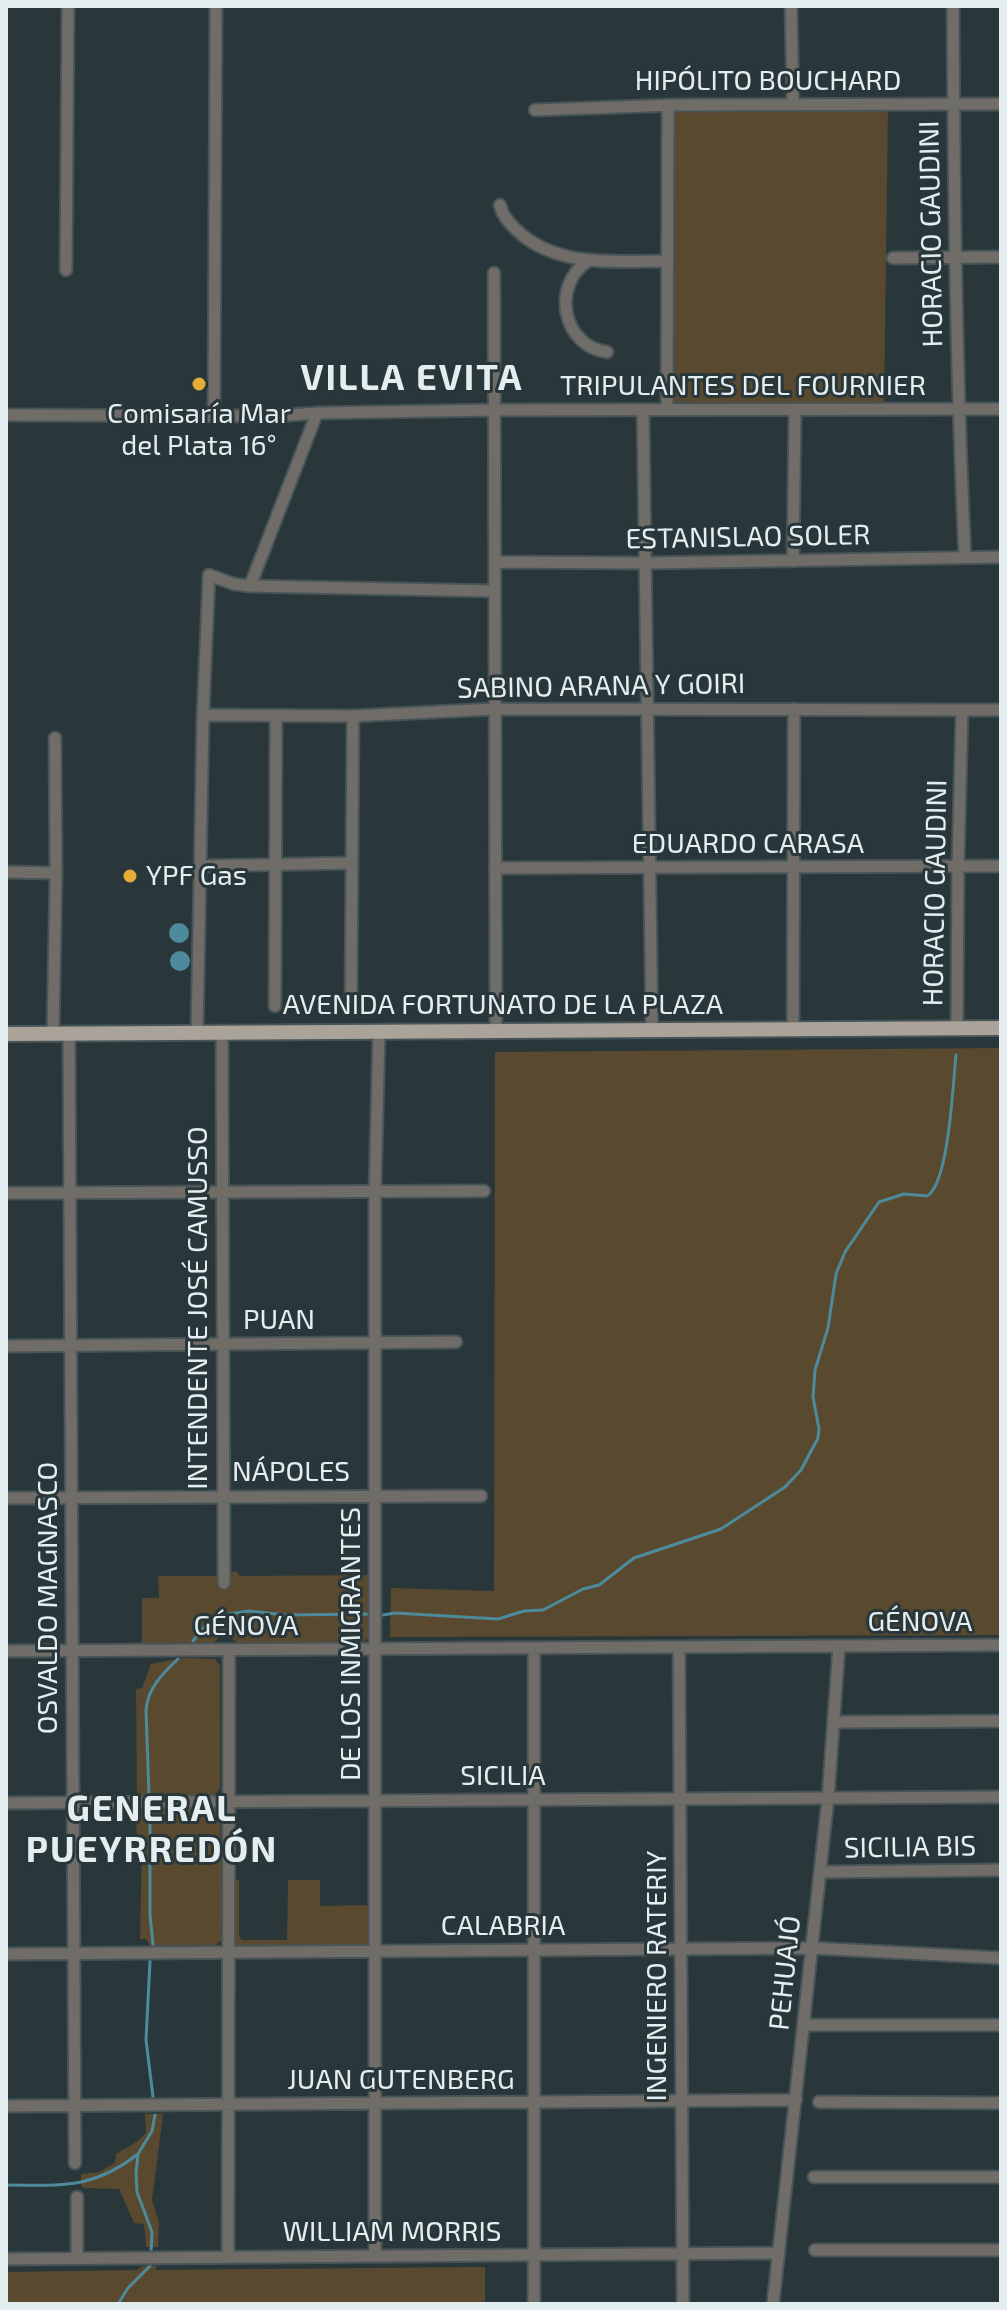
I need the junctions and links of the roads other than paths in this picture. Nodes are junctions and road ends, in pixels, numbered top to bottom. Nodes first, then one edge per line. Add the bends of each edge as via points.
1 (68, 6) edge
2 (216, 6) edge
3 (791, 6) edge
4 (953, 6) edge
5 (793, 104) junction
6 (1001, 104) edge
7 (668, 105) junction
8 (953, 105) junction
9 (535, 110) dead end
10 (500, 205) dead end
11 (1001, 257) edge
12 (893, 258) dead end
13 (954, 258) junction
14 (588, 261) junction
15 (668, 261) junction
16 (66, 270) dead end
17 (494, 273) dead end
18 (607, 352) dead end
19 (957, 409) junction
20 (1001, 409) edge
21 (494, 410) junction
22 (643, 410) junction
23 (667, 410) junction
24 (795, 410) junction
25 (317, 413) junction
26 (6, 415) edge
27 (214, 415) junction
28 (965, 557) junction
29 (1001, 557) edge
30 (793, 561) junction
31 (496, 562) junction
32 (647, 563) junction
33 (250, 586) junction
34 (495, 591) junction
35 (494, 709) junction
36 (647, 709) junction
37 (794, 709) junction
38 (962, 710) junction
39 (1001, 710) edge
40 (203, 715) junction
41 (276, 716) junction
42 (353, 716) junction
43 (55, 738) dead end
44 (351, 863) junction
45 (274, 865) junction
46 (200, 866) junction
47 (1001, 866) edge
48 (958, 867) junction
49 (495, 868) junction
50 (794, 868) junction
51 (649, 869) junction
52 (6, 872) edge
53 (56, 873) junction
54 (351, 1001) dead end
55 (275, 1006) dead end
56 (957, 1028) junction
57 (1001, 1028) edge
58 (793, 1029) junction
59 (652, 1030) junction
60 (496, 1031) junction
61 (379, 1032) junction
62 (197, 1033) junction
63 (222, 1033) junction
64 (6, 1034) edge
65 (61, 1034) junction
66 (375, 1191) junction
67 (484, 1191) dead end
68 (221, 1192) junction
69 (6, 1193) edge
70 (69, 1193) junction
71 (456, 1342) dead end
72 (375, 1343) junction
73 (223, 1345) junction
74 (6, 1346) edge
75 (70, 1346) junction
76 (375, 1496) junction
77 (481, 1496) dead end
78 (223, 1497) junction
79 (6, 1498) edge
80 (71, 1498) junction
81 (224, 1583) dead end
82 (1001, 1645) edge
83 (839, 1646) junction
84 (679, 1647) junction
85 (534, 1648) junction
86 (375, 1649) junction
87 (229, 1650) junction
88 (6, 1651) edge
89 (72, 1651) junction
90 (1001, 1721) edge
91 (834, 1722) junction
92 (1001, 1797) edge
93 (828, 1798) junction
94 (680, 1799) junction
95 (534, 1800) junction
96 (375, 1801) junction
97 (229, 1802) junction
98 (6, 1803) edge
99 (73, 1803) junction
100 (1001, 1870) edge
101 (820, 1872) junction
102 (812, 1948) junction
103 (680, 1949) junction
104 (534, 1950) junction
105 (376, 1951) junction
106 (228, 1952) junction
107 (74, 1953) junction
108 (6, 1954) edge
109 (1001, 1958) edge
110 (804, 2025) junction
111 (1001, 2025) edge
112 (796, 2100) junction
113 (681, 2102) junction
114 (819, 2102) dead end
115 (534, 2103) junction
116 (1001, 2103) edge
117 (228, 2104) junction
118 (375, 2104) junction
119 (75, 2105) junction
120 (6, 2106) edge
121 (75, 2163) dead end
122 (814, 2177) dead end
123 (1001, 2177) edge
124 (77, 2197) dead end
125 (815, 2250) dead end
126 (1001, 2250) edge
127 (779, 2253) junction
128 (682, 2254) junction
129 (534, 2255) junction
130 (375, 2256) junction
131 (228, 2257) junction
132 (77, 2258) junction
133 (6, 2259) edge
134 (534, 2304) edge
135 (683, 2304) edge
136 (773, 2304) edge

1 - 16 street
2 - 27 street
3 - 5 street
4 - 8 street, HORACIO GAUDINI
5 - 7 street, HIPÓLITO BOUCHARD
5 - 8 street, HIPÓLITO BOUCHARD
6 - 8 street, HIPÓLITO BOUCHARD
7 - 9 street, HIPÓLITO BOUCHARD
7 - 15 street
8 - 13 street, HORACIO GAUDINI
10 - 14 street via 513,227 534,243
11 - 13 street
12 - 13 street
13 - 19 street, HORACIO GAUDINI
14 - 15 street
14 - 18 street via 574,275 565,307 569,326 580,341
15 - 23 street
17 - 21 street
19 - 20 street, TRIPULANTES DEL FOURNIER
19 - 24 street, TRIPULANTES DEL FOURNIER
19 - 28 street, HORACIO GAUDINI
21 - 22 street, TRIPULANTES DEL FOURNIER
21 - 25 street, TRIPULANTES DEL FOURNIER
21 - 31 street
22 - 23 street, TRIPULANTES DEL FOURNIER
22 - 32 street
23 - 24 street, TRIPULANTES DEL FOURNIER
24 - 30 street
25 - 27 street, TRIPULANTES DEL FOURNIER
25 - 33 street
26 - 27 street, TRIPULANTES DEL FOURNIER
28 - 29 street, ESTANISLAO SOLER
28 - 30 street, ESTANISLAO SOLER
30 - 32 street, ESTANISLAO SOLER
31 - 32 street, ESTANISLAO SOLER
31 - 34 street
32 - 36 street
33 - 34 street
33 - 40 street via 209,575
34 - 35 street
35 - 36 street, SABINO ARANA Y GOIRI
35 - 42 street, SABINO ARANA Y GOIRI
35 - 49 street
36 - 37 street, SABINO ARANA Y GOIRI
36 - 51 street
37 - 38 street, SABINO ARANA Y GOIRI
37 - 50 street
38 - 39 street, SABINO ARANA Y GOIRI
38 - 48 street, HORACIO GAUDINI
40 - 41 street, SABINO ARANA Y GOIRI
40 - 46 street
41 - 42 street, SABINO ARANA Y GOIRI
41 - 45 street
42 - 44 street
43 - 53 street, OSVALDO MAGNASCO
44 - 45 street
44 - 54 street
45 - 46 street
45 - 55 street
46 - 62 street
47 - 48 street, EDUARDO CARASA
48 - 50 street, EDUARDO CARASA
48 - 56 street, HORACIO GAUDINI
49 - 51 street, EDUARDO CARASA
49 - 60 street
50 - 51 street, EDUARDO CARASA
50 - 58 street
51 - 59 street
52 - 53 street
53 - 65 street, OSVALDO MAGNASCO
56 - 57 main road, AVENIDA FORTUNATO DE LA PLAZA
56 - 58 main road, AVENIDA FORTUNATO DE LA PLAZA
58 - 59 main road, AVENIDA FORTUNATO DE LA PLAZA
59 - 60 main road, AVENIDA FORTUNATO DE LA PLAZA
60 - 61 main road, AVENIDA FORTUNATO DE LA PLAZA
61 - 63 main road, AVENIDA FORTUNATO DE LA PLAZA
61 - 66 street, DE LOS INMIGRANTES
62 - 63 main road, AVENIDA FORTUNATO DE LA PLAZA
62 - 65 main road, AVENIDA FORTUNATO DE LA PLAZA
63 - 68 street, INTENDENTE JOSÉ CAMUSSO
64 - 65 main road, AVENIDA FORTUNATO DE LA PLAZA
65 - 70 street, OSVALDO MAGNASCO
66 - 67 street
66 - 68 street
66 - 72 street, DE LOS INMIGRANTES
68 - 70 street
68 - 73 street, INTENDENTE JOSÉ CAMUSSO
69 - 70 street
70 - 75 street, OSVALDO MAGNASCO
71 - 72 street, PUAN
72 - 73 street, PUAN
72 - 76 street, DE LOS INMIGRANTES
73 - 75 street, PUAN
73 - 78 street, INTENDENTE JOSÉ CAMUSSO
74 - 75 street, PUAN
75 - 80 street, OSVALDO MAGNASCO
76 - 77 street, NÁPOLES
76 - 78 street, NÁPOLES
76 - 86 street, DE LOS INMIGRANTES
78 - 80 street, NÁPOLES
78 - 81 street, INTENDENTE JOSÉ CAMUSSO
79 - 80 street, NÁPOLES
80 - 89 street, OSVALDO MAGNASCO
82 - 83 street, GÉNOVA
83 - 84 street, GÉNOVA
83 - 91 street, PEHUAJÓ
84 - 85 street, GÉNOVA
84 - 94 street, INGENIERO RATERIY
85 - 86 street, GÉNOVA
85 - 95 street
86 - 87 street, GÉNOVA
86 - 96 street, DE LOS INMIGRANTES
87 - 89 street, GÉNOVA
87 - 97 street
88 - 89 street, GÉNOVA
89 - 99 street, OSVALDO MAGNASCO
90 - 91 street
91 - 93 street, PEHUAJÓ
92 - 93 street, SICILIA
93 - 94 street, SICILIA
93 - 101 street, PEHUAJÓ
94 - 95 street, SICILIA
94 - 103 street, INGENIERO RATERIY
95 - 96 street, SICILIA
95 - 104 street
96 - 97 street, SICILIA
96 - 105 street, DE LOS INMIGRANTES
97 - 99 street, SICILIA
97 - 106 street
98 - 99 street, SICILIA
99 - 107 street, OSVALDO MAGNASCO
100 - 101 street, SICILIA BIS
101 - 102 street, PEHUAJÓ
102 - 103 street, CALABRIA
102 - 109 street, CALABRIA
102 - 110 street, PEHUAJÓ
103 - 104 street, CALABRIA
103 - 113 street, INGENIERO RATERIY
104 - 105 street, CALABRIA
104 - 115 street
105 - 106 street, CALABRIA
105 - 118 street, DE LOS INMIGRANTES
106 - 107 street, CALABRIA
106 - 117 street
107 - 108 street, CALABRIA
107 - 119 street, OSVALDO MAGNASCO
110 - 111 street
110 - 112 street, PEHUAJÓ
112 - 113 street, JUAN GUTENBERG
112 - 127 street, PEHUAJÓ
113 - 115 street, JUAN GUTENBERG
113 - 128 street, INGENIERO RATERIY
114 - 116 street
115 - 118 street, JUAN GUTENBERG
115 - 129 street
117 - 118 street, JUAN GUTENBERG
117 - 119 street, JUAN GUTENBERG
117 - 131 street
118 - 130 street, DE LOS INMIGRANTES
119 - 120 street, JUAN GUTENBERG
119 - 121 street, OSVALDO MAGNASCO
122 - 123 street
124 - 132 street
125 - 126 street
127 - 128 street, WILLIAM MORRIS
127 - 136 street, PEHUAJÓ
128 - 129 street, WILLIAM MORRIS
128 - 135 street, INGENIERO RATERIY
129 - 130 street, WILLIAM MORRIS
129 - 134 street
130 - 131 street, WILLIAM MORRIS
131 - 132 street, WILLIAM MORRIS
132 - 133 street, WILLIAM MORRIS

